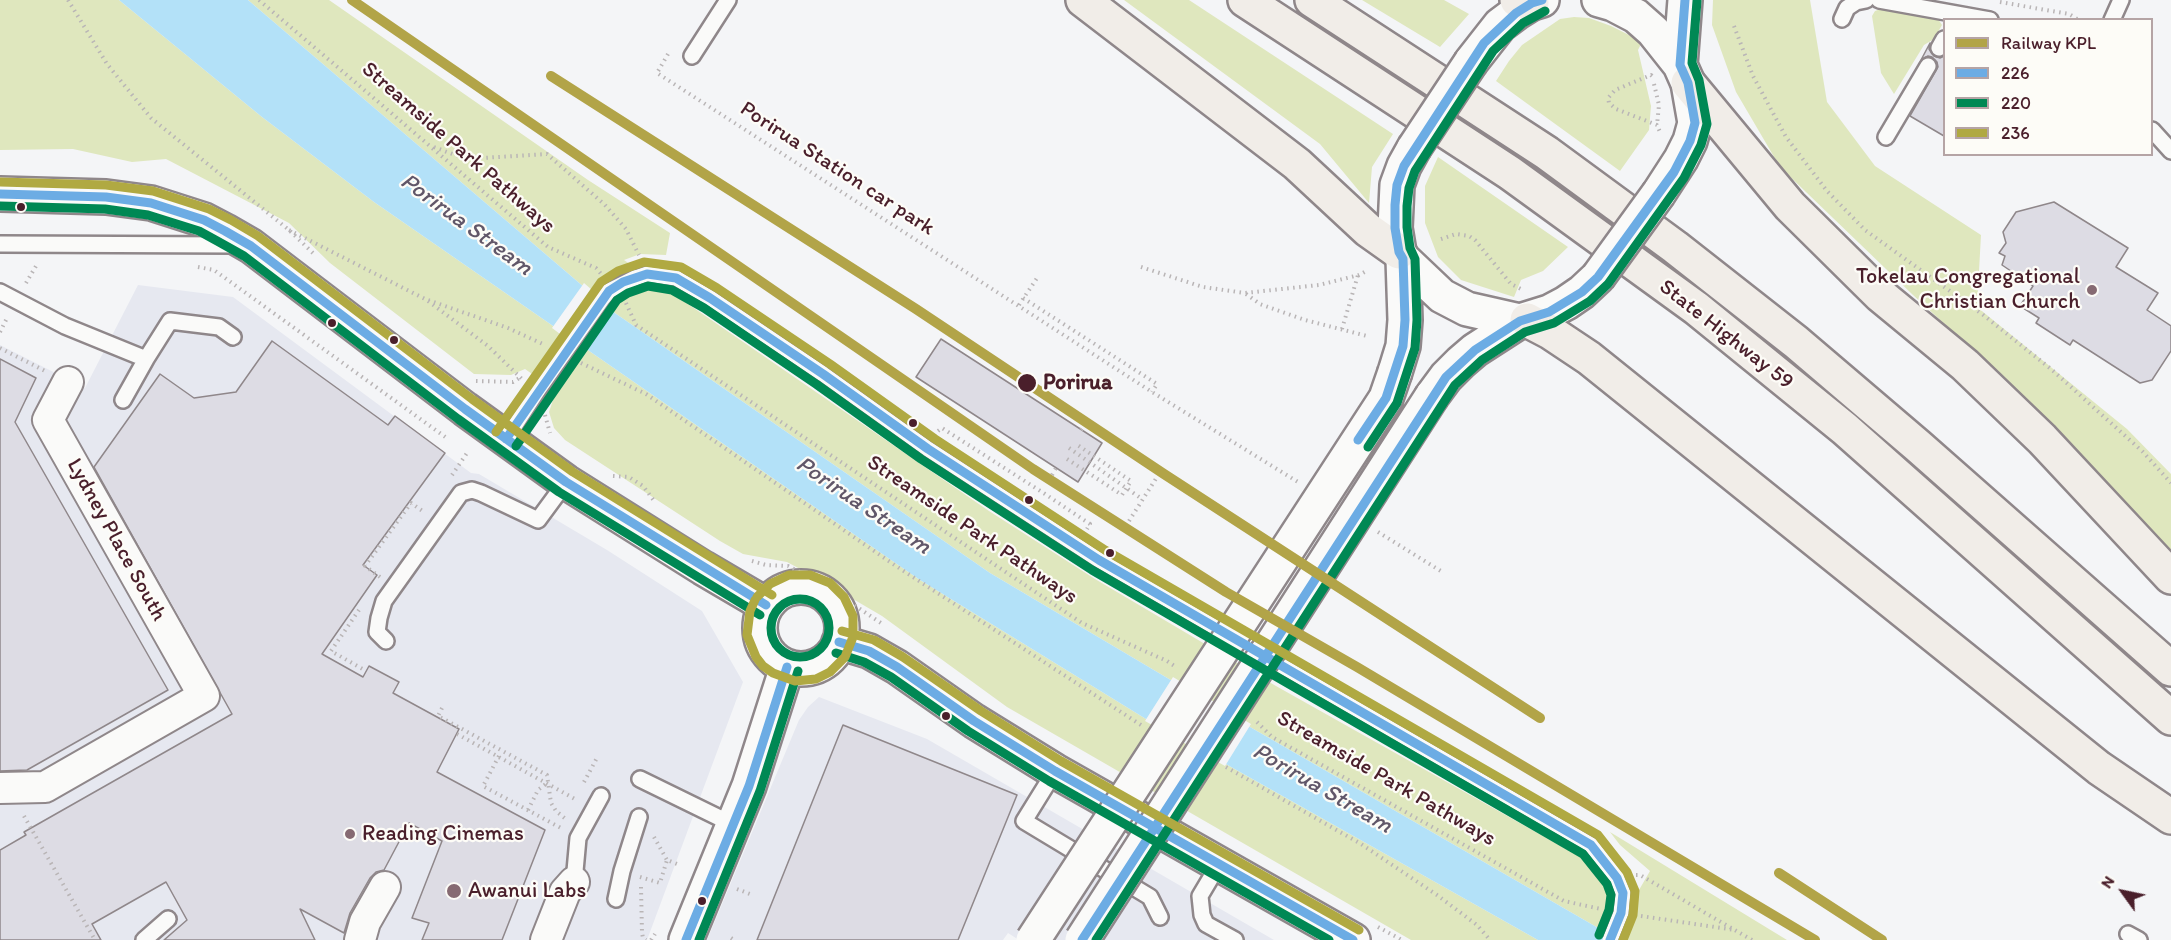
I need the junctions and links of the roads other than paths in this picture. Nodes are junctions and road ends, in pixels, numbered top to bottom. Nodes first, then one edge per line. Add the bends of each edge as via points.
1 (728, 0) edge
2 (1083, 0) edge
3 (1245, 0) edge
4 (1312, 0) edge
5 (1599, 0) edge
6 (1685, 0) edge
7 (1866, 0) edge
8 (1879, 0) edge
9 (2121, 0) edge
10 (1531, 1) edge
11 (1959, 16) edge
12 (1974, 18) edge
13 (2113, 18) edge
14 (1842, 20) dead end
15 (692, 56) dead end
16 (1928, 66) dead end
17 (1673, 74) junction
18 (2153, 132) edge
19 (1886, 137) dead end
20 (2171, 151) edge
21 (0, 194) edge
22 (0, 244) edge
23 (251, 246) junction
24 (1401, 255) junction
25 (0, 292) edge
26 (1524, 311) junction
27 (233, 337) dead end
28 (146, 359) junction
29 (68, 382) road end
30 (123, 400) dead end
31 (506, 439) junction
32 (566, 482) junction
33 (2171, 577) edge
34 (766, 605) junction
35 (386, 641) dead end
36 (839, 642) junction
37 (787, 667) junction
38 (2171, 669) edge
39 (2171, 718) edge
40 (2099, 768) junction
41 (1055, 771) junction
42 (640, 779) dead end
43 (5, 788) edge
44 (601, 796) dead end
45 (639, 817) dead end
46 (2171, 817) edge
47 (732, 824) junction
48 (2171, 829) edge
49 (1219, 864) junction
50 (574, 882) joint
51 (385, 887) dead end
52 (616, 899) dead end
53 (1160, 917) dead end
54 (168, 919) dead end
55 (670, 937) edge
56 (144, 940) edge
57 (360, 940) edge
58 (546, 940) edge
59 (1033, 940) edge
60 (1082, 940) edge
61 (1235, 940) edge
62 (1353, 940) edge
63 (1610, 940) edge

1 - 15 lane
2 - 24 main road via 1297,164
3 - 39 main road, State Highway 59 via 1510,173 1696,308 1845,429
4 - 38 main road, State Highway 59 via 1547,153 1675,247 1909,438
5 - 17 main road via 1636,16 1653,31
6 - 17 main road
7 - 14 lane via 1847,8
8 - 11 lane
9 - 13 lane
10 - 24 main road, bridge via 1500,25 1471,62 1404,166 1397,185 1395,228
11 - 12 lane
16 - 19 lane
17 - 26 main road, bridge via 1695,123 1681,159 1598,277 1566,303
17 - 33 main road via 1790,206 1880,295 1965,365 2042,439
18 - 20 lane
21 - 23 main road via 106,197 151,203 204,220
22 - 23 lane
23 - 31 main road
24 - 26 main road via 1425,282 1467,309
24 - 59 main road, bridge via 1403,346 1386,398
25 - 28 lane via 65,327
26 - 40 main road via 1589,358
26 - 60 main road, bridge via 1468,356 1432,396
27 - 28 lane via 219,327 170,321
28 - 30 lane
29 - 43 street, Lydney Place South via 48,420 204,696 45,787
31 - 32 main road
31 - 63 lane, bridge via 609,291 647,274 676,278 1099,560 1591,845 1624,877 1621,913
32 - 34 main road
32 - 35 lane via 538,520 481,492 461,494 384,601 377,632
34 - 36 main road via 792,587 808,587 823,593 841,619
34 - 37 main road via 760,623 762,641 771,657
36 - 37 main road via 829,657 814,667
36 - 41 main road via 869,651 897,667 974,722
37 - 47 main road via 759,757
40 - 46 main road
40 - 48 lane
41 - 49 main road
41 - 53 lane via 1024,821 1150,897
42 - 47 lane
44 - 50 lane via 578,838
45 - 52 lane
47 - 55 main road
49 - 61 lane via 1200,896 1202,915 1206,924
49 - 62 main road
50 - 58 street via 565,892
51 - 57 street via 365,922
54 - 56 lane

